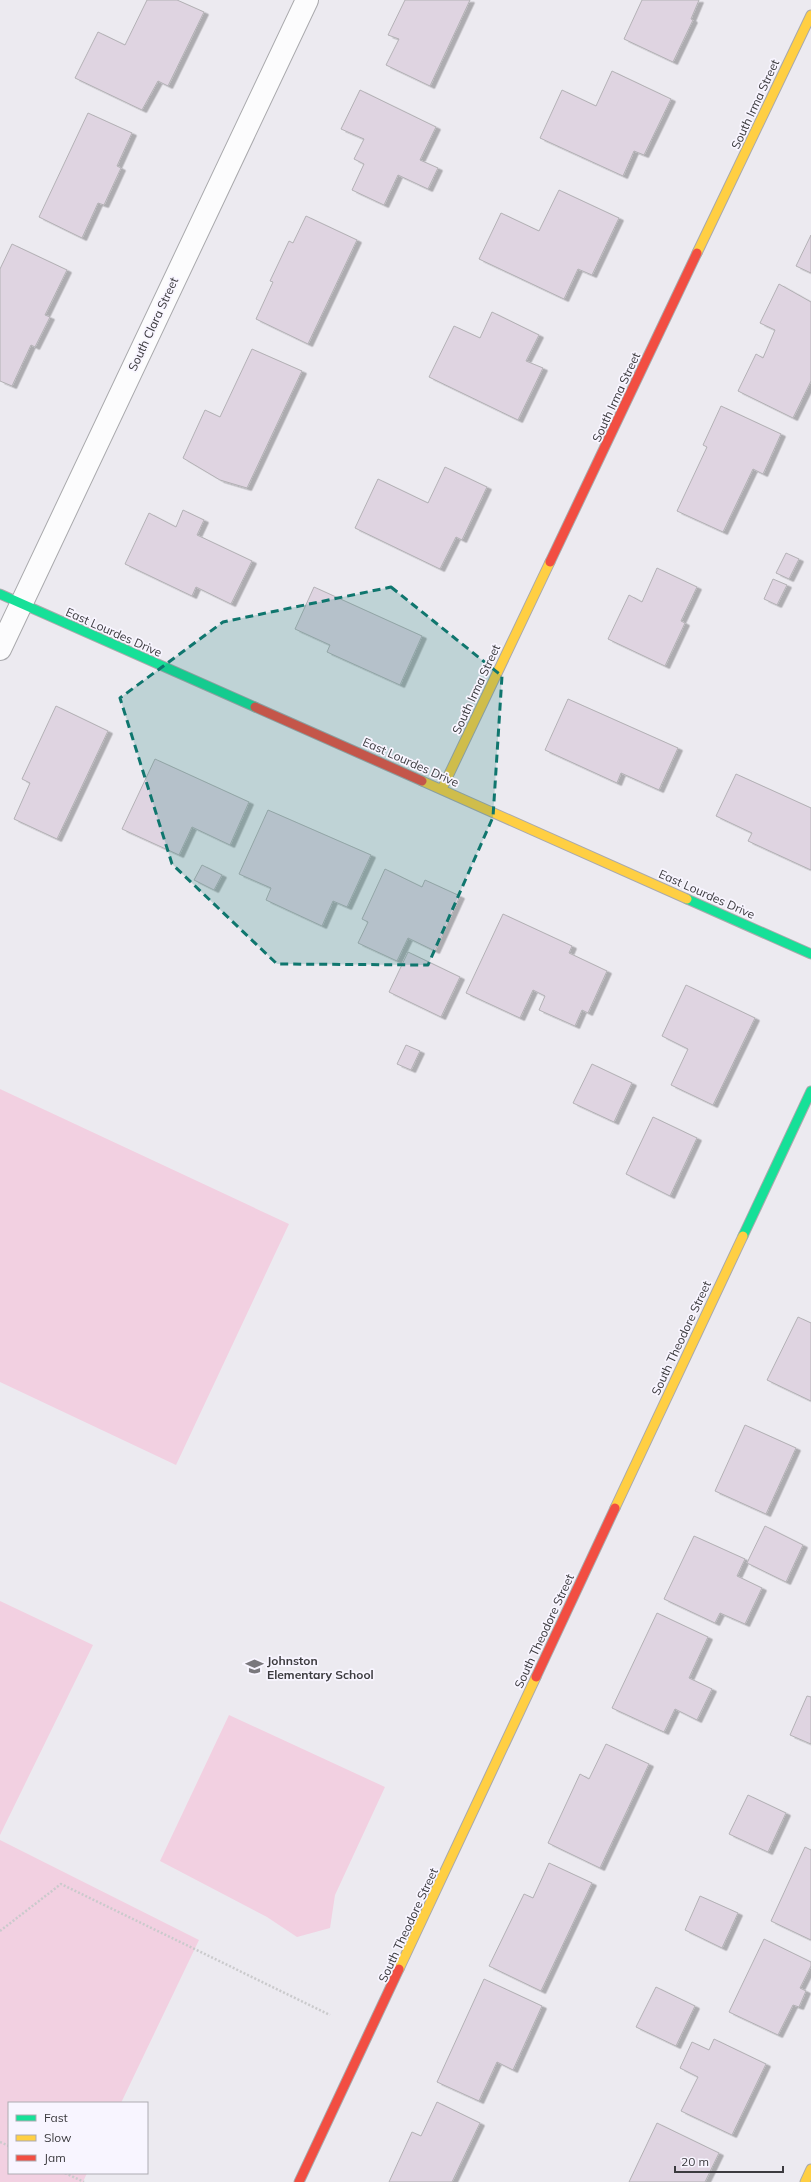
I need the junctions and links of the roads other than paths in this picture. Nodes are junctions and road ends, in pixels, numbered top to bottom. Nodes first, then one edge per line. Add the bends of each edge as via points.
1 (307, 0) edge
2 (811, 15) edge
3 (0, 594) edge
4 (22, 604) junction
5 (0, 649) edge
6 (442, 789) junction
7 (811, 954) edge
8 (811, 1091) edge
9 (811, 2169) edge
10 (299, 2182) edge
11 (805, 2182) edge

1 - 4 street, South Clara Street
2 - 6 street, South Irma Street
3 - 4 street, East Lourdes Drive
4 - 5 street, South Clara Street
4 - 6 street, East Lourdes Drive
6 - 7 street, East Lourdes Drive
8 - 10 street, South Theodore Street
9 - 11 street

